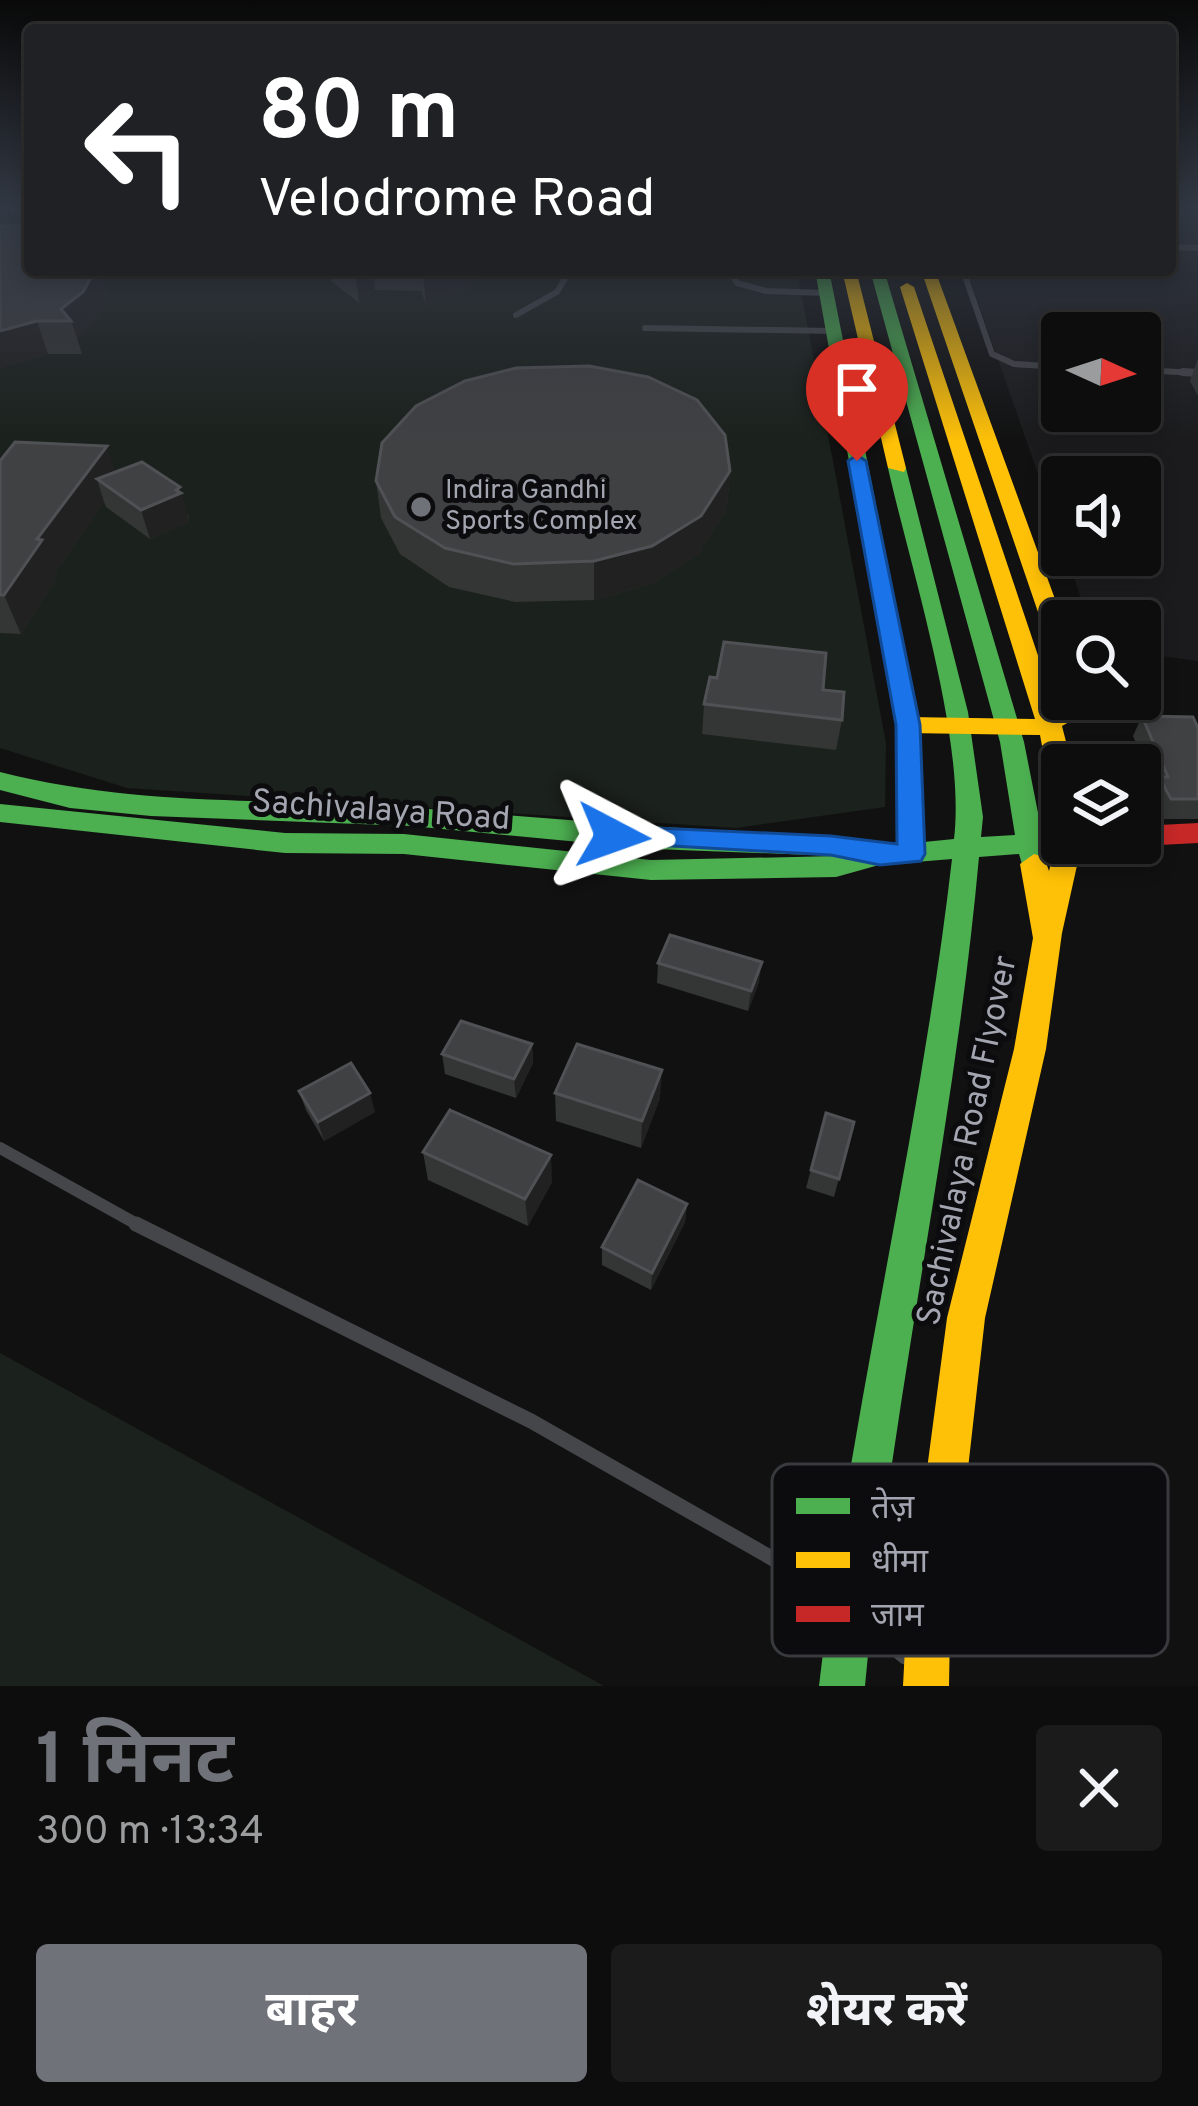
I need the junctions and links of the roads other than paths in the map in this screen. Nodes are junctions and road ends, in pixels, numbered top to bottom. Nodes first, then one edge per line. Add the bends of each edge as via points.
1 (559, 285) edge
2 (740, 285) edge
3 (787, 285) edge
4 (826, 285) edge
5 (853, 285) edge
6 (881, 285) edge
7 (907, 285) edge
8 (933, 285) edge
9 (968, 285) edge
10 (516, 316) dead end
11 (645, 328) dead end
12 (833, 331) junction
13 (1041, 366) edge
14 (1161, 371) edge
15 (1198, 373) edge
16 (1044, 600) edge
17 (1054, 720) edge
18 (908, 725) junction
19 (1055, 744) edge
20 (0, 781) edge
21 (0, 813) edge
22 (363, 828) junction
23 (1198, 833) edge
24 (1161, 835) edge
25 (1041, 844) edge
26 (911, 854) junction
27 (1062, 864) edge
28 (1048, 938) junction
29 (0, 1148) edge
30 (870, 1464) edge
31 (948, 1464) edge
32 (772, 1558) edge
33 (845, 1656) edge
34 (903, 1656) edge
35 (927, 1656) edge
36 (842, 1686) edge
37 (926, 1686) edge
38 (942, 1686) edge

1 - 10 lane
2 - 3 lane
4 - 12 main road
5 - 30 main road, Sachivalaya Road Flyover via 956,712 970,817 955,961
6 - 28 main road, Sachivalaya Road Flyover via 1012,742
7 - 19 main road
8 - 16 main road
9 - 13 lane via 992,354
11 - 12 lane
12 - 18 main road
14 - 15 lane
17 - 18 main road via 1041,727
18 - 26 main road
20 - 22 main road, Sachivalaya Road via 70,799
21 - 22 main road, Sachivalaya Road via 285,843
22 - 26 main road, Sachivalaya Road
23 - 24 main road
25 - 26 main road
27 - 28 main road
28 - 31 main road, Sachivalaya Road Flyover via 966,1318
29 - 32 lane via 175,1246 531,1421
33 - 36 main road, Sachivalaya Road Flyover
34 - 38 lane
35 - 37 main road, Sachivalaya Road Flyover

